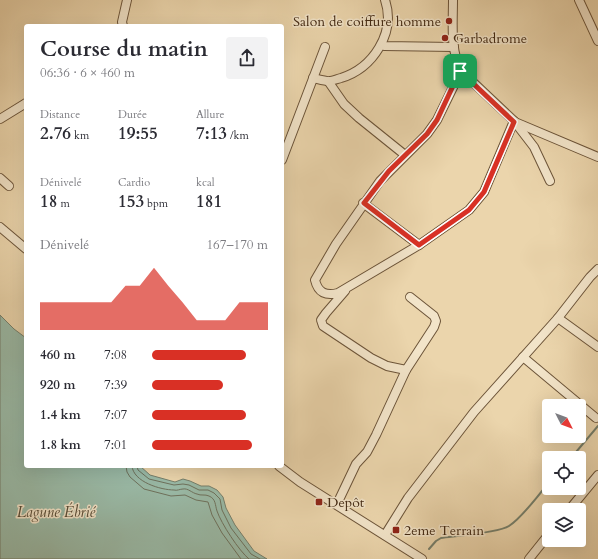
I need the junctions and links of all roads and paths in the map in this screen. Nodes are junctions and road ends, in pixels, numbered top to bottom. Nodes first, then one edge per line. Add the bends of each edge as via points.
1 (127, 0) edge
2 (385, 0) edge
3 (453, 0) edge
4 (579, 0) edge
5 (122, 24) edge
6 (598, 41) edge
7 (382, 44) junction
8 (325, 47) dead end
9 (454, 47) junction
10 (460, 71) junction
11 (313, 78) junction
12 (328, 81) junction
13 (24, 104) edge
14 (0, 119) edge
15 (514, 122) junction
16 (284, 155) edge
17 (405, 155) junction
18 (598, 157) edge
19 (0, 178) edge
20 (550, 180) dead end
21 (9, 186) dead end
22 (364, 203) junction
23 (0, 227) edge
24 (24, 245) edge
25 (419, 245) junction
26 (598, 269) edge
27 (348, 287) junction
28 (410, 297) dead end
29 (558, 318) junction
30 (598, 345) edge
31 (523, 357) junction
32 (406, 370) junction
33 (596, 418) dead end
34 (282, 468) edge
35 (598, 475) edge
36 (575, 503) edge
37 (337, 504) junction
38 (385, 535) junction
39 (542, 543) edge
40 (422, 559) edge
41 (529, 559) edge

1 - 5 street
2 - 7 street via 388,20
3 - 9 street
4 - 6 street
7 - 9 street
7 - 12 street via 364,66 347,76
8 - 11 street
9 - 10 street
10 - 15 street
10 - 17 street via 437,120 427,134
11 - 12 street
11 - 16 street
12 - 17 street via 344,104
13 - 14 street
15 - 18 street
15 - 20 street via 534,147
15 - 25 street via 484,192 469,210
17 - 22 street via 380,181
19 - 21 street
22 - 25 street
22 - 27 street via 314,280 317,288 324,293 338,293
23 - 24 street
25 - 27 street
26 - 29 street
27 - 32 street via 326,312 321,320 323,326 371,358 387,366
28 - 32 street via 434,316 436,321 430,335
29 - 30 street
29 - 31 street
31 - 33 street
31 - 38 street via 474,412 408,498
32 - 37 street via 376,435 367,452 356,464
34 - 37 street
35 - 36 street
37 - 38 street
38 - 40 street
39 - 41 street

